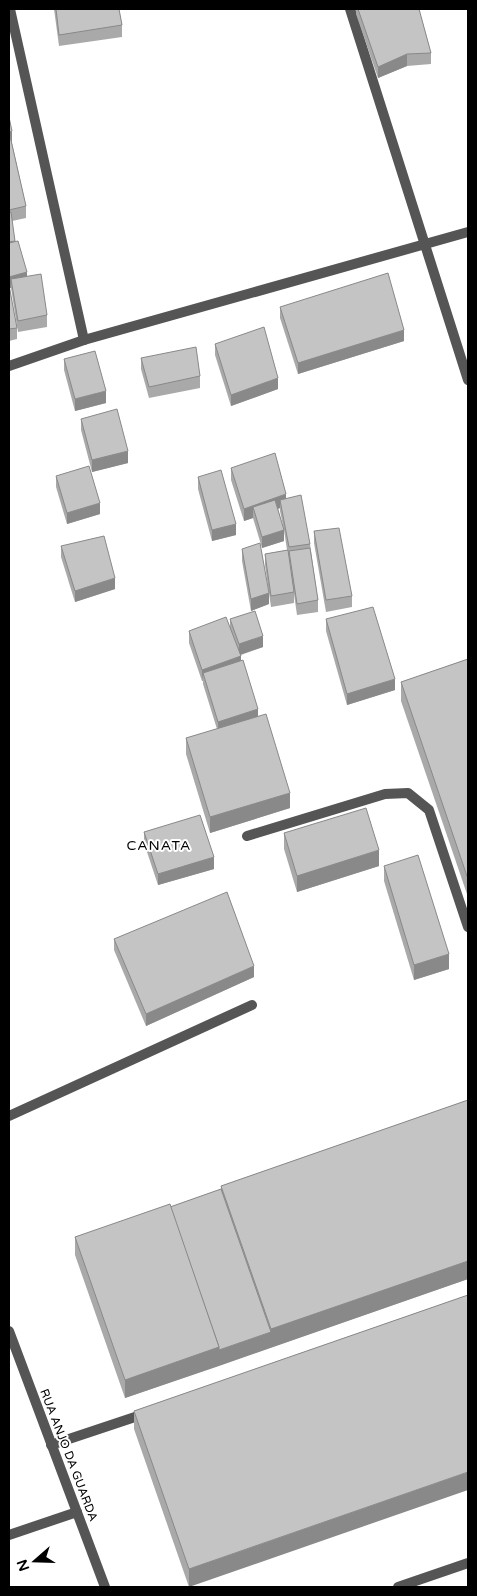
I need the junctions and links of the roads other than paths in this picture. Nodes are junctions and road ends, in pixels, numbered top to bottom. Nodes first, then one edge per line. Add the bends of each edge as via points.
1 (10, 9) edge
2 (350, 9) edge
3 (468, 232) edge
4 (426, 244) junction
5 (84, 340) junction
6 (9, 366) edge
7 (468, 380) edge
8 (247, 836) dead end
9 (468, 927) edge
10 (252, 1005) dead end
11 (9, 1116) edge
12 (9, 1331) edge
13 (156, 1410) edge
14 (52, 1445) junction
15 (77, 1512) junction
16 (9, 1536) edge
17 (468, 1563) edge
18 (105, 1587) edge
19 (398, 1587) edge

1 - 5 street
2 - 4 street
3 - 4 street
4 - 5 street
4 - 7 street
5 - 6 street
8 - 9 street via 385,794 408,793 429,810
10 - 11 street
12 - 14 street, RUA ANJO DA GUARDA
13 - 14 street
14 - 15 street, RUA ANJO DA GUARDA
15 - 16 street
15 - 18 street, RUA ANJO DA GUARDA
17 - 19 street

